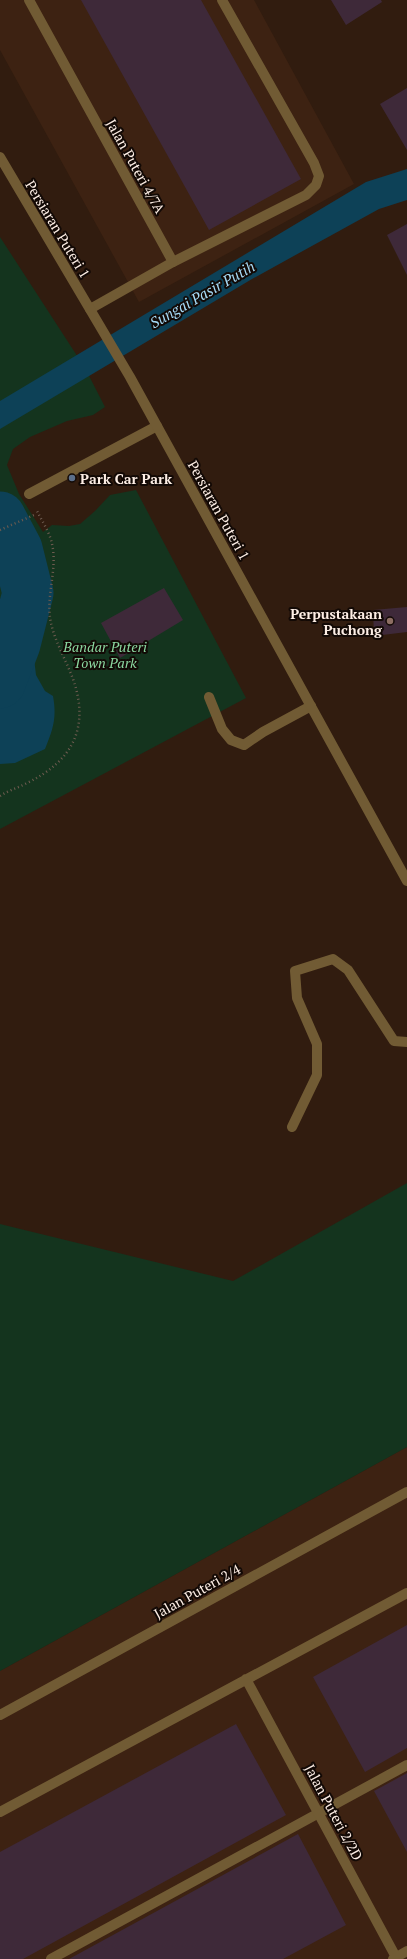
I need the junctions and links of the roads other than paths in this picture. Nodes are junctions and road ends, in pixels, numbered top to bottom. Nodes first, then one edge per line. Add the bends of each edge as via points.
1 (29, 0) edge
2 (222, 0) edge
3 (0, 157) edge
4 (173, 262) junction
5 (90, 309) junction
6 (157, 426) junction
7 (30, 494) road end
8 (208, 697) dead end
9 (311, 706) junction
10 (407, 881) edge
11 (407, 1042) edge
12 (292, 1127) dead end
13 (407, 1492) edge
14 (407, 1593) edge
15 (246, 1679) junction
16 (0, 1715) edge
17 (407, 1765) edge
18 (0, 1812) edge
19 (318, 1813) junction
20 (407, 1951) edge
21 (395, 1958) edge
22 (51, 1959) edge

1 - 4 street, Jalan Puteri 4/7A
2 - 4 street via 319,176 316,185 306,195
3 - 5 street, Persiaran Puteri 1
4 - 5 street
5 - 6 street, Persiaran Puteri 1
6 - 7 street
6 - 9 street, Persiaran Puteri 1
8 - 9 street via 222,729 231,740 244,745 262,732
9 - 10 street, Persiaran Puteri 1
11 - 12 street via 394,1041 348,970 333,959 295,972 297,998 317,1044 317,1075
13 - 16 street, Jalan Puteri 2/4
14 - 15 street
15 - 18 street
15 - 19 street, Jalan Puteri 2/2D
17 - 19 street
19 - 21 street, Jalan Puteri 2/2D
19 - 22 street
20 - 21 street

